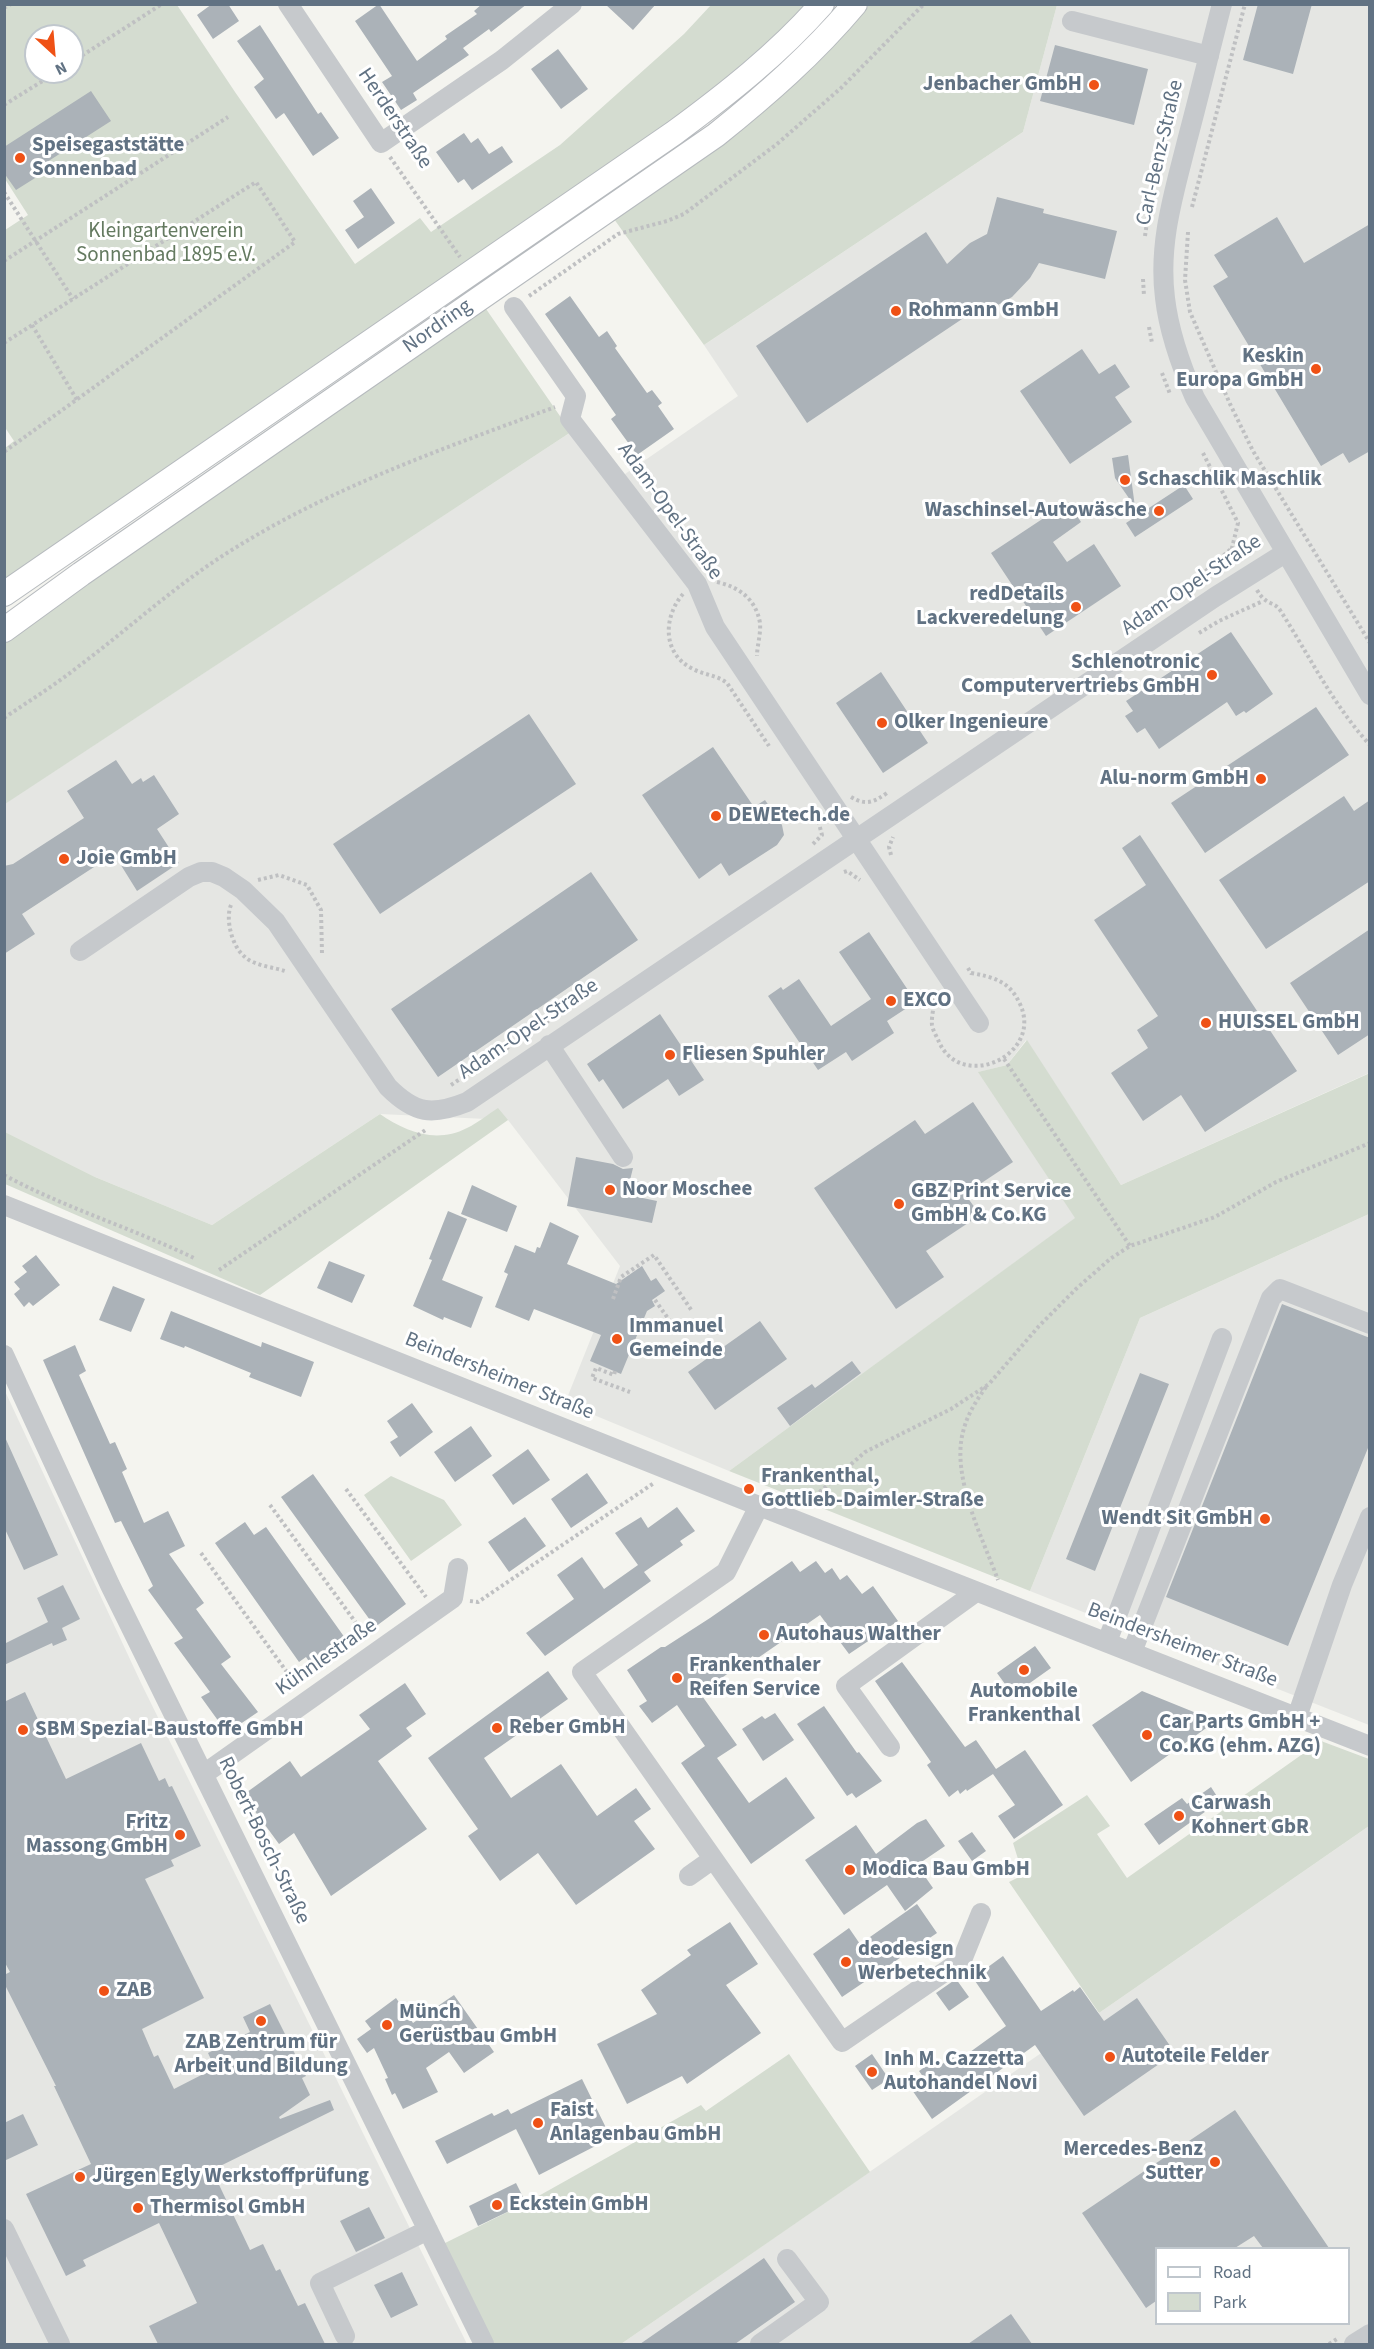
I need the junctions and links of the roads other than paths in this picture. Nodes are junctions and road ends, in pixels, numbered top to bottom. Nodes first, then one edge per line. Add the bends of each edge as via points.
1 (288, 4) edge
2 (572, 4) edge
3 (822, 4) edge
4 (855, 4) edge
5 (1222, 4) edge
6 (1072, 21) dead end
7 (1209, 56) junction
8 (514, 307) road end
9 (1285, 553) junction
10 (4, 594) edge
11 (4, 630) edge
12 (1370, 694) edge
13 (856, 839) junction
14 (80, 951) dead end
15 (979, 1023) dead end
16 (549, 1046) junction
17 (623, 1157) dead end
18 (4, 1205) edge
19 (1370, 1324) edge
20 (1222, 1338) dead end
21 (4, 1355) edge
22 (759, 1506) junction
23 (1370, 1517) edge
24 (458, 1568) dead end
25 (976, 1592) junction
26 (1107, 1642) junction
27 (1132, 1652) junction
28 (1297, 1717) junction
29 (1370, 1746) edge
30 (890, 1747) dead end
31 (204, 1774) junction
32 (713, 1859) junction
33 (688, 1876) dead end
34 (981, 1913) dead end
35 (4, 2229) edge
36 (428, 2230) junction
37 (787, 2259) dead end
38 (1370, 2334) edge
39 (345, 2336) dead end
40 (60, 2344) edge
41 (484, 2344) edge
42 (760, 2344) edge
43 (1354, 2344) edge

1 - 2 street, Herderstraße via 381,143 502,60
3 - 10 main road, Nordring via 761,65 675,133
4 - 11 main road, Nordring via 794,69 716,135
5 - 7 street, Carl-Benz-Straße
6 - 7 street
7 - 9 street, Carl-Benz-Straße via 1167,222 1165,298 1179,362 1195,398
8 - 13 street, Adam-Opel-Straße via 576,396 570,419 697,584 715,627
9 - 12 street, Carl-Benz-Straße
9 - 13 street, Adam-Opel-Straße
13 - 15 street, Adam-Opel-Straße
13 - 16 street, Adam-Opel-Straße
14 - 16 street, Adam-Opel-Straße via 189,877 212,872 243,890 276,922 388,1087 404,1102 425,1111 446,1110 467,1101
16 - 17 street
18 - 22 street, Beindersheimer Straße
19 - 27 street via 1280,1289 1271,1298
20 - 26 street
21 - 31 street, Robert-Bosch-Straße via 110,1585
22 - 25 street, Beindersheimer Straße
22 - 32 street via 726,1572 582,1672
23 - 28 street via 1334,1606
24 - 31 street, Kühnlestraße via 453,1598
25 - 26 street, Beindersheimer Straße
25 - 30 street via 846,1686
26 - 27 street, Beindersheimer Straße
27 - 28 street, Beindersheimer Straße
28 - 29 street, Beindersheimer Straße
31 - 36 street, Robert-Bosch-Straße
32 - 33 street
32 - 34 street via 842,2042 962,1960
35 - 40 street
36 - 39 street via 320,2283
36 - 41 street, Robert-Bosch-Straße
37 - 42 street via 819,2302
38 - 43 street

